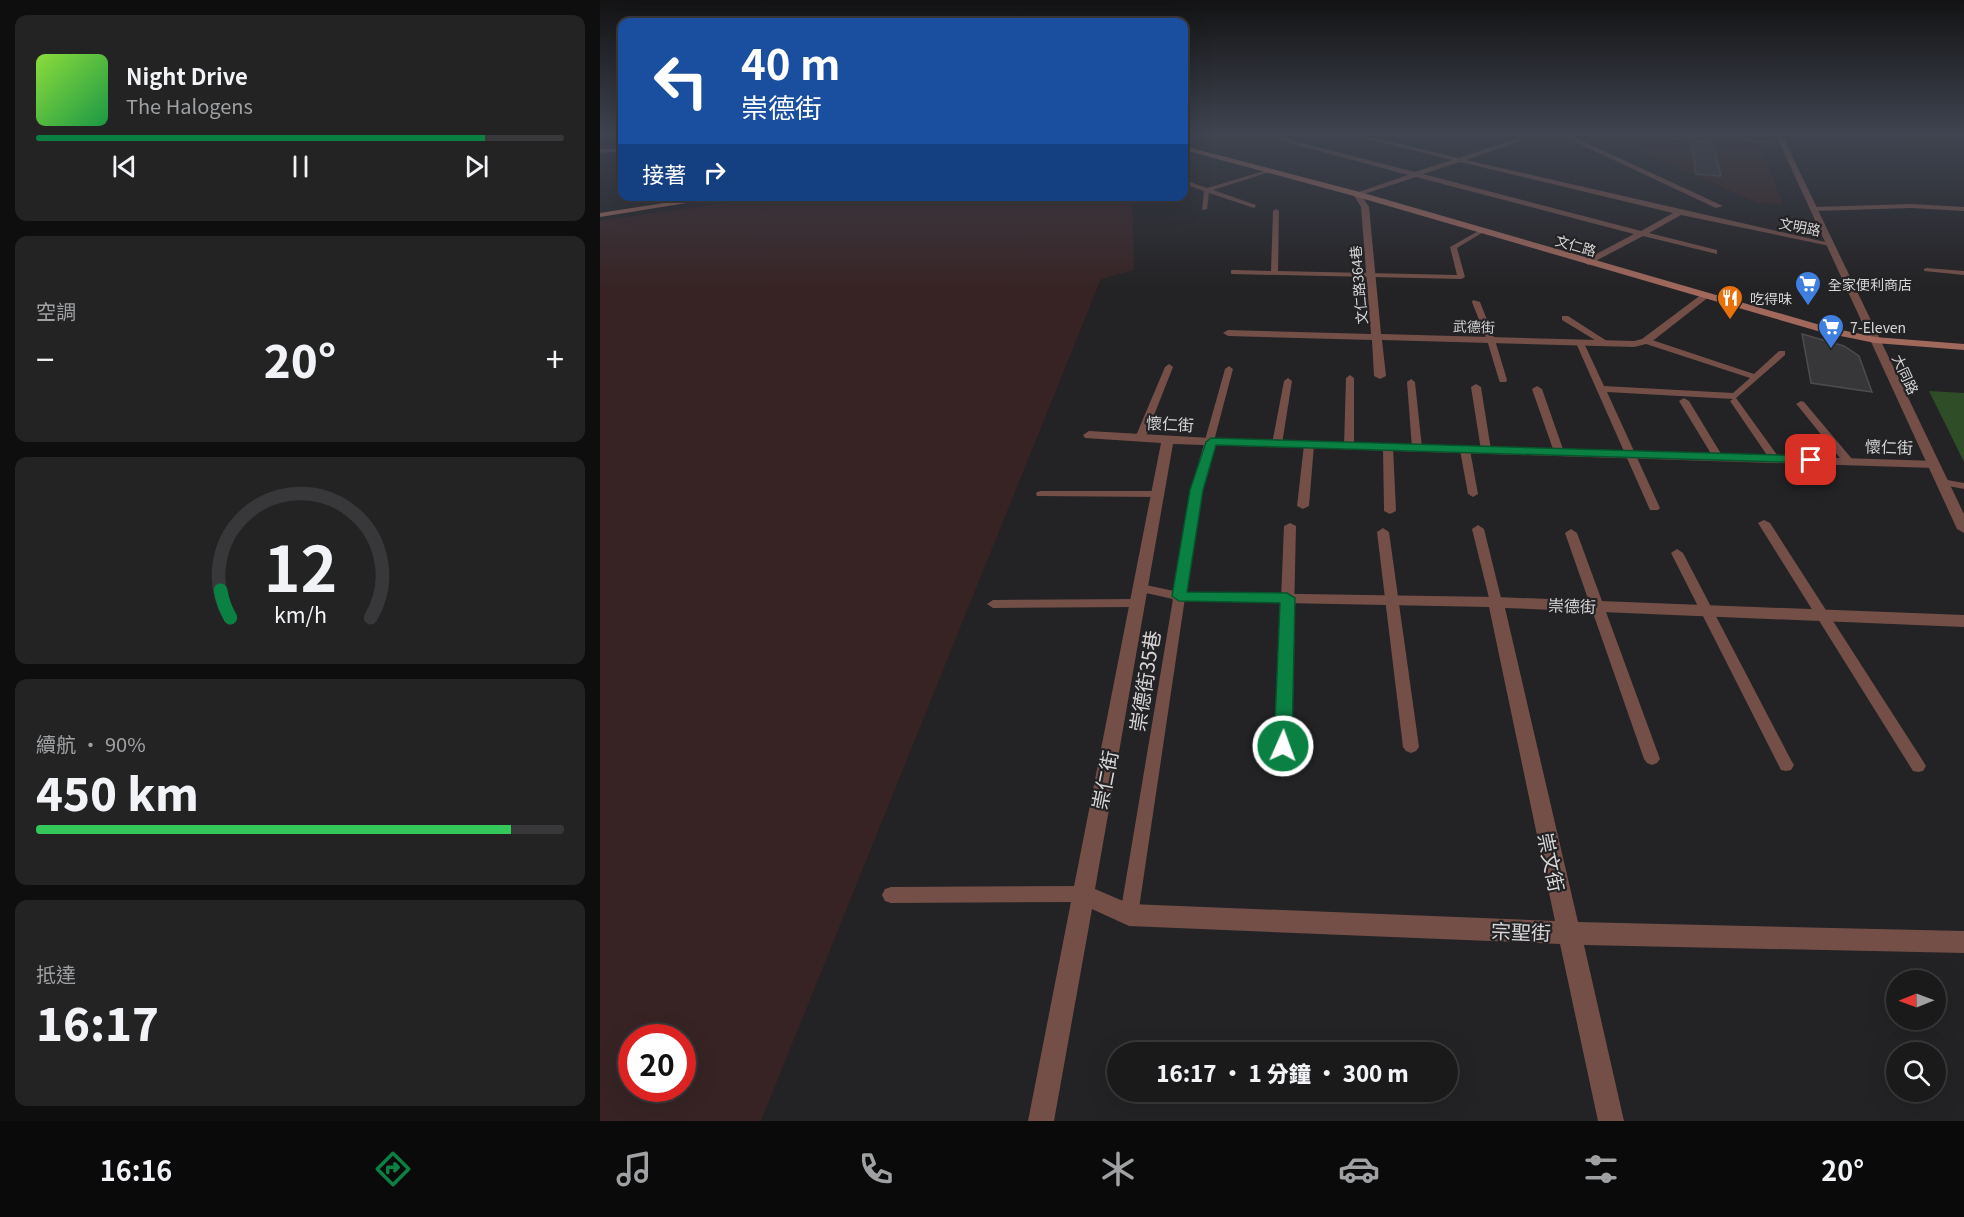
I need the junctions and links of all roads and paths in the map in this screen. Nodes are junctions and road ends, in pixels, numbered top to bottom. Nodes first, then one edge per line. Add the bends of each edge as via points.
1 (1194, 185) edge
2 (1223, 185) edge
3 (1324, 185) edge
4 (1385, 185) edge
5 (1451, 185) edge
6 (1569, 185) edge
7 (1674, 185) edge
8 (1803, 185) edge
9 (1207, 190) junction
10 (1357, 194) junction
11 (692, 201) edge
12 (1254, 206) dead end
13 (1719, 206) dead end
14 (1204, 209) dead end
15 (1814, 209) junction
16 (1964, 209) edge
17 (1276, 211) dead end
18 (1681, 212) junction
19 (600, 214) edge
20 (1482, 231) junction
21 (1640, 235) junction
22 (1830, 244) junction
23 (1714, 252) dead end
24 (1588, 262) junction
25 (1926, 270) dead end
26 (1234, 272) dead end
27 (1274, 273) junction
28 (1964, 273) edge
29 (1371, 275) junction
30 (1705, 296) junction
31 (1476, 302) dead end
32 (1565, 318) dead end
33 (1228, 333) dead end
34 (1375, 336) junction
35 (1875, 339) junction
36 (1491, 340) junction
37 (1646, 340) junction
38 (1580, 343) junction
39 (1606, 344) junction
40 (1964, 347) edge
41 (1782, 353) dead end
42 (1168, 367) dead end
43 (1229, 369) dead end
44 (1380, 376) dead end
45 (1756, 377) junction
46 (1350, 378) dead end
47 (1503, 380) dead end
48 (1288, 381) dead end
49 (1411, 382) dead end
50 (1476, 387) dead end
51 (1537, 389) dead end
52 (1601, 389) junction
53 (1684, 401) dead end
54 (1735, 401) dead end
55 (1801, 404) dead end
56 (1089, 435) dead end
57 (1140, 438) junction
58 (1168, 440) junction
59 (1211, 442) junction
60 (1276, 444) junction
61 (1309, 445) junction
62 (1349, 446) junction
63 (1388, 447) junction
64 (1418, 448) junction
65 (1465, 450) junction
66 (1486, 450) junction
67 (1559, 452) junction
68 (1630, 454) junction
69 (1718, 457) junction
70 (1775, 459) junction
71 (1848, 461) junction
72 (1933, 464) junction
73 (1942, 482) junction
74 (1964, 486) edge
75 (1041, 494) dead end
76 (1158, 494) junction
77 (1473, 494) dead end
78 (1303, 506) dead end
79 (1654, 508) dead end
80 (1390, 511) dead end
81 (1764, 523) dead end
82 (1290, 526) dead end
83 (1478, 529) dead end
84 (1964, 529) edge
85 (1383, 532) dead end
86 (1571, 533) dead end
87 (1677, 553) dead end
88 (1139, 595) junction
89 (1179, 596) junction
90 (1287, 598) junction
91 (1392, 600) junction
92 (1496, 602) junction
93 (993, 604) dead end
94 (1597, 606) junction
95 (1706, 611) junction
96 (1824, 615) junction
97 (1964, 621) edge
98 (1283, 746) dead end
99 (1410, 747) dead end
100 (1652, 759) dead end
101 (1786, 765) dead end
102 (1918, 766) dead end
103 (1083, 894) junction
104 (891, 895) dead end
105 (1129, 915) junction
106 (1568, 933) junction
107 (1964, 942) edge
108 (1041, 1121) edge
109 (1611, 1121) edge

1 - 9 lane
2 - 9 lane
3 - 10 main road, 文仁路
4 - 10 street
5 - 21 street
6 - 18 street, 文明路
7 - 13 street
8 - 15 street, 大同路
9 - 12 lane
9 - 14 lane
10 - 20 main road, 文仁路
10 - 29 street, 文仁路364巷 via 1365,207
11 - 19 main road
15 - 16 street
15 - 22 street, 大同路
17 - 27 lane
18 - 21 street
18 - 22 street, 文明路
20 - 24 main road, 文仁路
20 - 29 lane via 1453,247 1461,278
21 - 23 street
21 - 24 street
22 - 35 street, 大同路
24 - 30 main road, 文仁路
25 - 28 lane
26 - 27 lane
27 - 29 lane
29 - 34 street, 文仁路364巷
30 - 35 main road, 文仁路 via 1824,330
30 - 37 street, 武德街
31 - 36 lane
32 - 39 lane
33 - 34 street, 武德街
34 - 36 street, 武德街
34 - 44 street, 文仁路364巷
35 - 40 main road, 文仁路
35 - 72 street, 大同路
36 - 38 street, 武德街
36 - 47 lane
37 - 39 street, 武德街
37 - 45 lane
38 - 39 street, 武德街
38 - 52 lane
41 - 45 lane
42 - 57 lane
43 - 59 lane, 崇德街35巷
45 - 52 lane via 1735,396
46 - 62 lane
48 - 60 lane
49 - 64 lane
50 - 66 lane
51 - 67 lane
52 - 68 lane
53 - 69 lane
54 - 70 lane
55 - 71 lane
56 - 57 street, 懷仁街
57 - 58 street, 懷仁街
58 - 59 street, 懷仁街
58 - 76 street, 崇仁街
59 - 60 street, 懷仁街
59 - 89 lane, 崇德街35巷 via 1196,490
60 - 61 street, 懷仁街
61 - 62 street, 懷仁街
61 - 78 lane
62 - 63 street, 懷仁街
63 - 64 street, 懷仁街
63 - 80 lane
64 - 65 street, 懷仁街
65 - 66 street, 懷仁街
65 - 77 lane
66 - 67 street, 懷仁街
67 - 68 street, 懷仁街
68 - 69 street, 懷仁街
68 - 79 lane
69 - 70 street, 懷仁街
70 - 71 street, 懷仁街
71 - 72 street, 懷仁街
72 - 73 street, 大同路
73 - 74 lane
73 - 84 street, 大同路
75 - 76 lane
76 - 88 street, 崇仁街
81 - 96 lane
82 - 90 lane
83 - 92 lane
85 - 91 lane
86 - 94 lane
87 - 95 lane
88 - 89 lane
88 - 93 lane
88 - 103 street, 崇仁街
89 - 90 street, 崇德街
89 - 105 lane, 崇德街35巷
90 - 91 street, 崇德街
90 - 98 lane
91 - 92 street, 崇德街
91 - 99 lane
92 - 94 street, 崇德街
92 - 106 street, 崇文街
94 - 95 street, 崇德街
94 - 100 lane
95 - 96 street, 崇德街
95 - 101 lane
96 - 97 street, 崇德街
96 - 102 lane
103 - 104 lane
103 - 105 street, 宗聖街
103 - 108 street, 崇仁街
105 - 106 street, 宗聖街
106 - 107 street, 宗聖街
106 - 109 street, 崇文街

